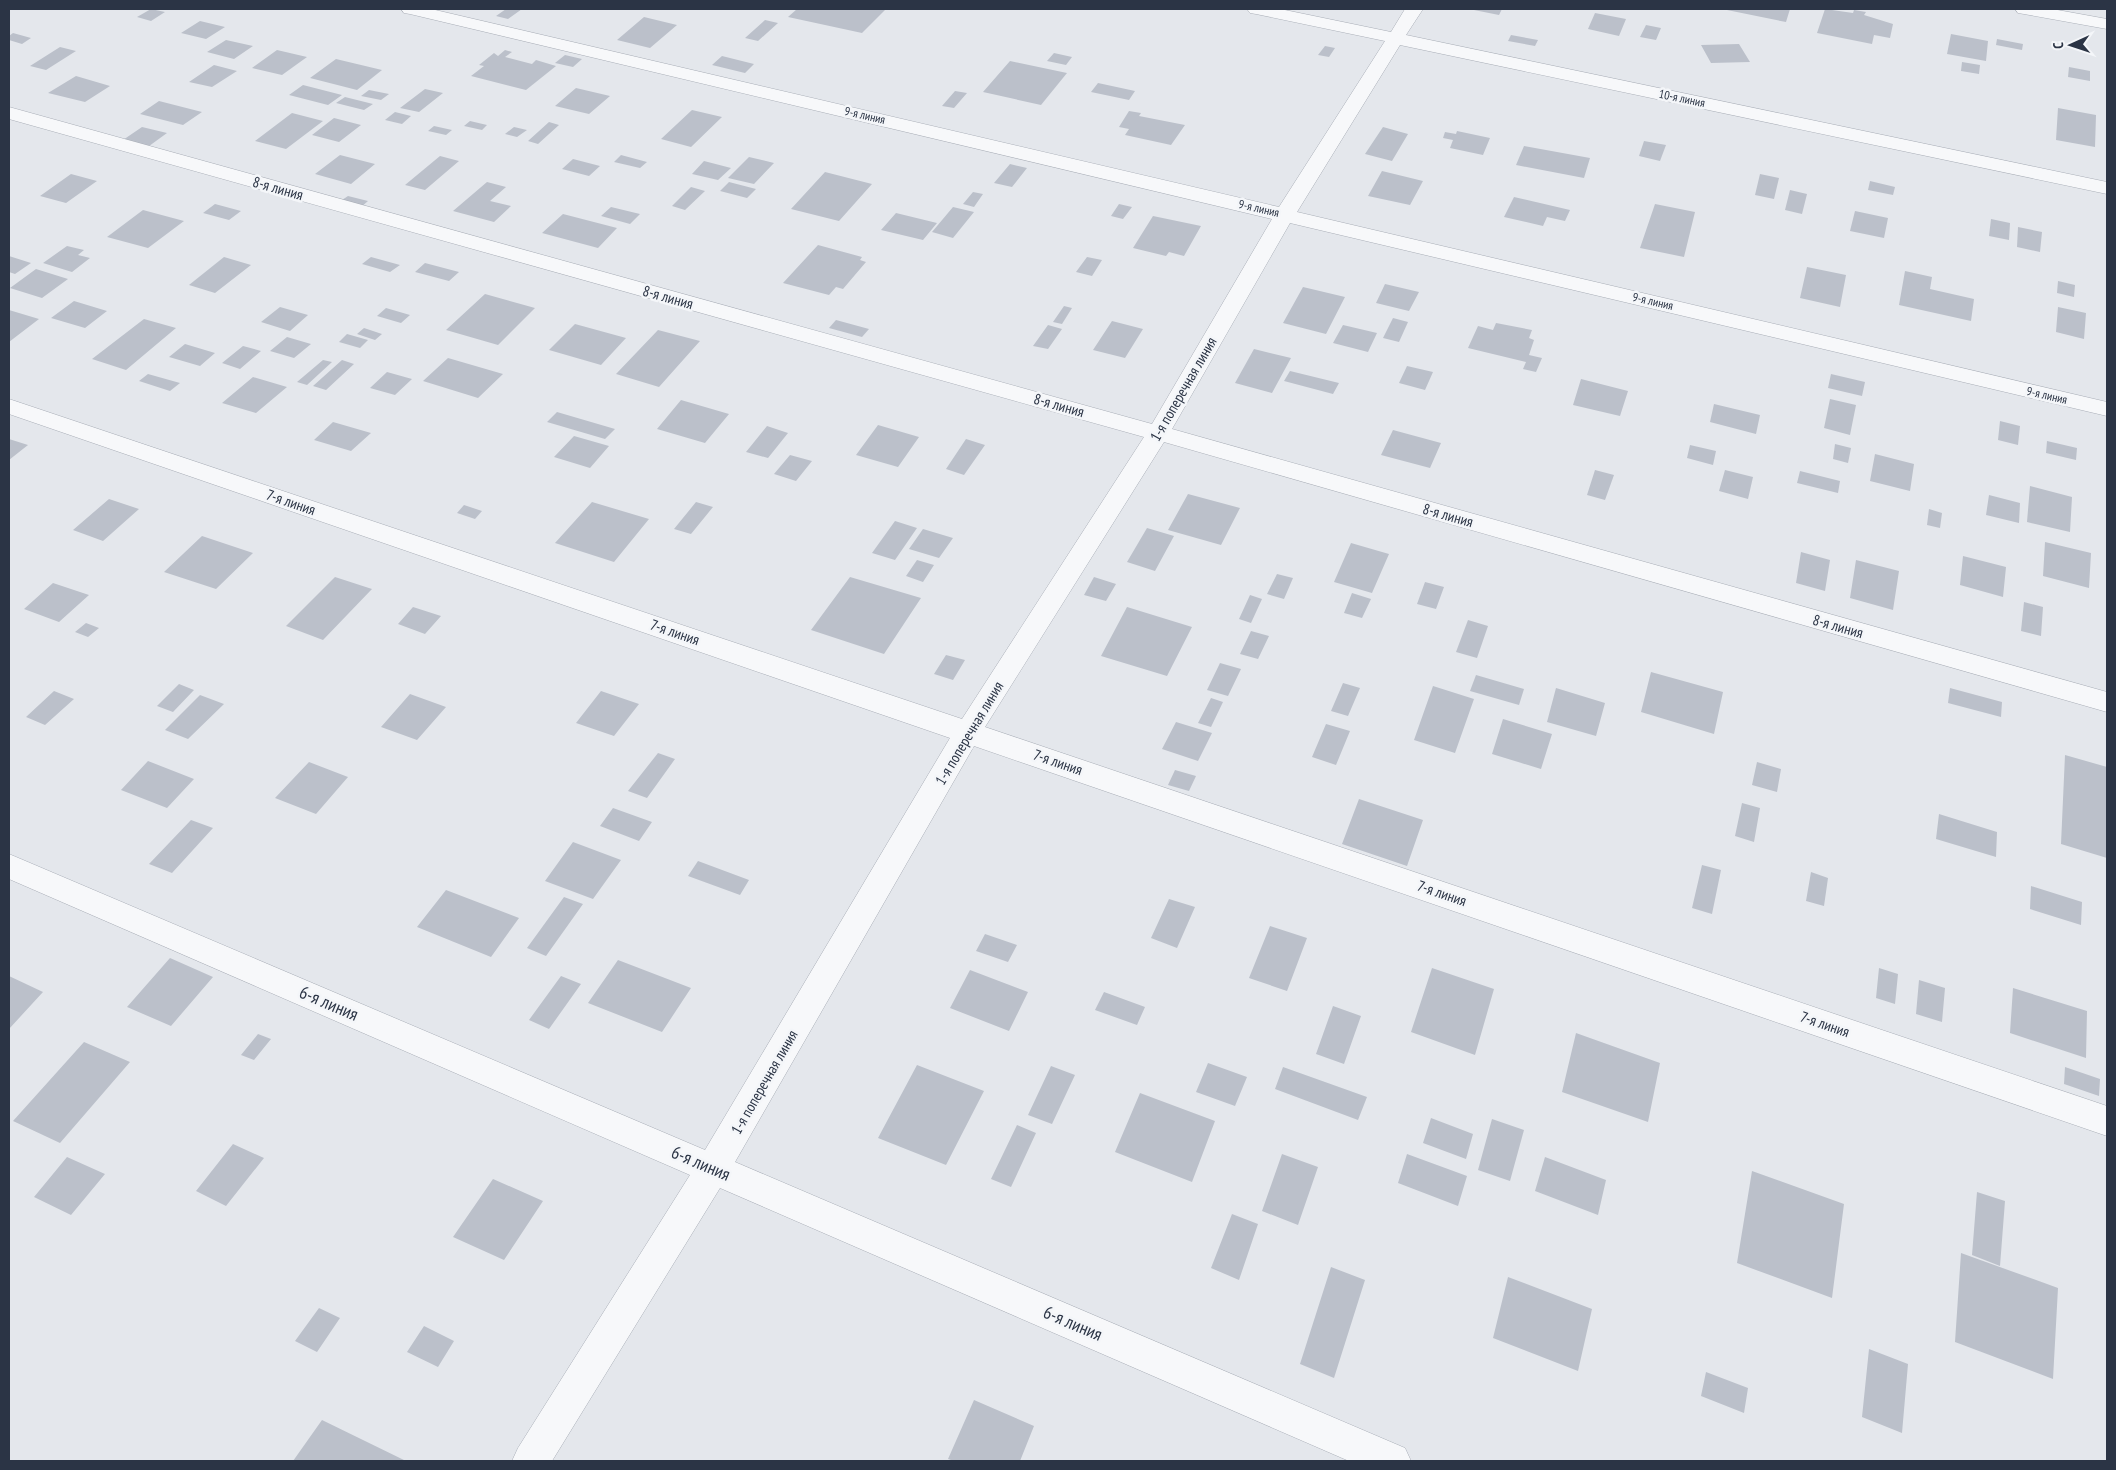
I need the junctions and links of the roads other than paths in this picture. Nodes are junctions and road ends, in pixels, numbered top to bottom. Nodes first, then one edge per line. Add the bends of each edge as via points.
1 (410, 9) edge
2 (1256, 9) edge
3 (1414, 9) edge
4 (2024, 9) edge
5 (2107, 24) edge
6 (1398, 38) junction
7 (9, 112) edge
8 (2107, 188) edge
9 (1285, 214) junction
10 (9, 406) edge
11 (2107, 409) edge
12 (1158, 433) junction
13 (2107, 702) edge
14 (968, 732) junction
15 (9, 866) edge
16 (2107, 1121) edge
17 (713, 1168) junction
18 (531, 1461) edge
19 (1392, 1461) edge

1 - 9 street, 9-я линия
2 - 6 street, 10-я линия
3 - 6 street, 1-я поперечная линия
4 - 5 street
6 - 8 street, 10-я линия
6 - 9 street, 1-я поперечная линия
7 - 12 street, 8-я линия
9 - 11 street, 9-я линия
9 - 12 street, 1-я поперечная линия
10 - 14 street, 7-я линия
12 - 13 street, 8-я линия
12 - 14 street, 1-я поперечная линия
14 - 16 street, 7-я линия
14 - 17 street, 1-я поперечная линия
15 - 17 street, 6-я линия
17 - 18 street, 1-я поперечная линия
17 - 19 street, 6-я линия

